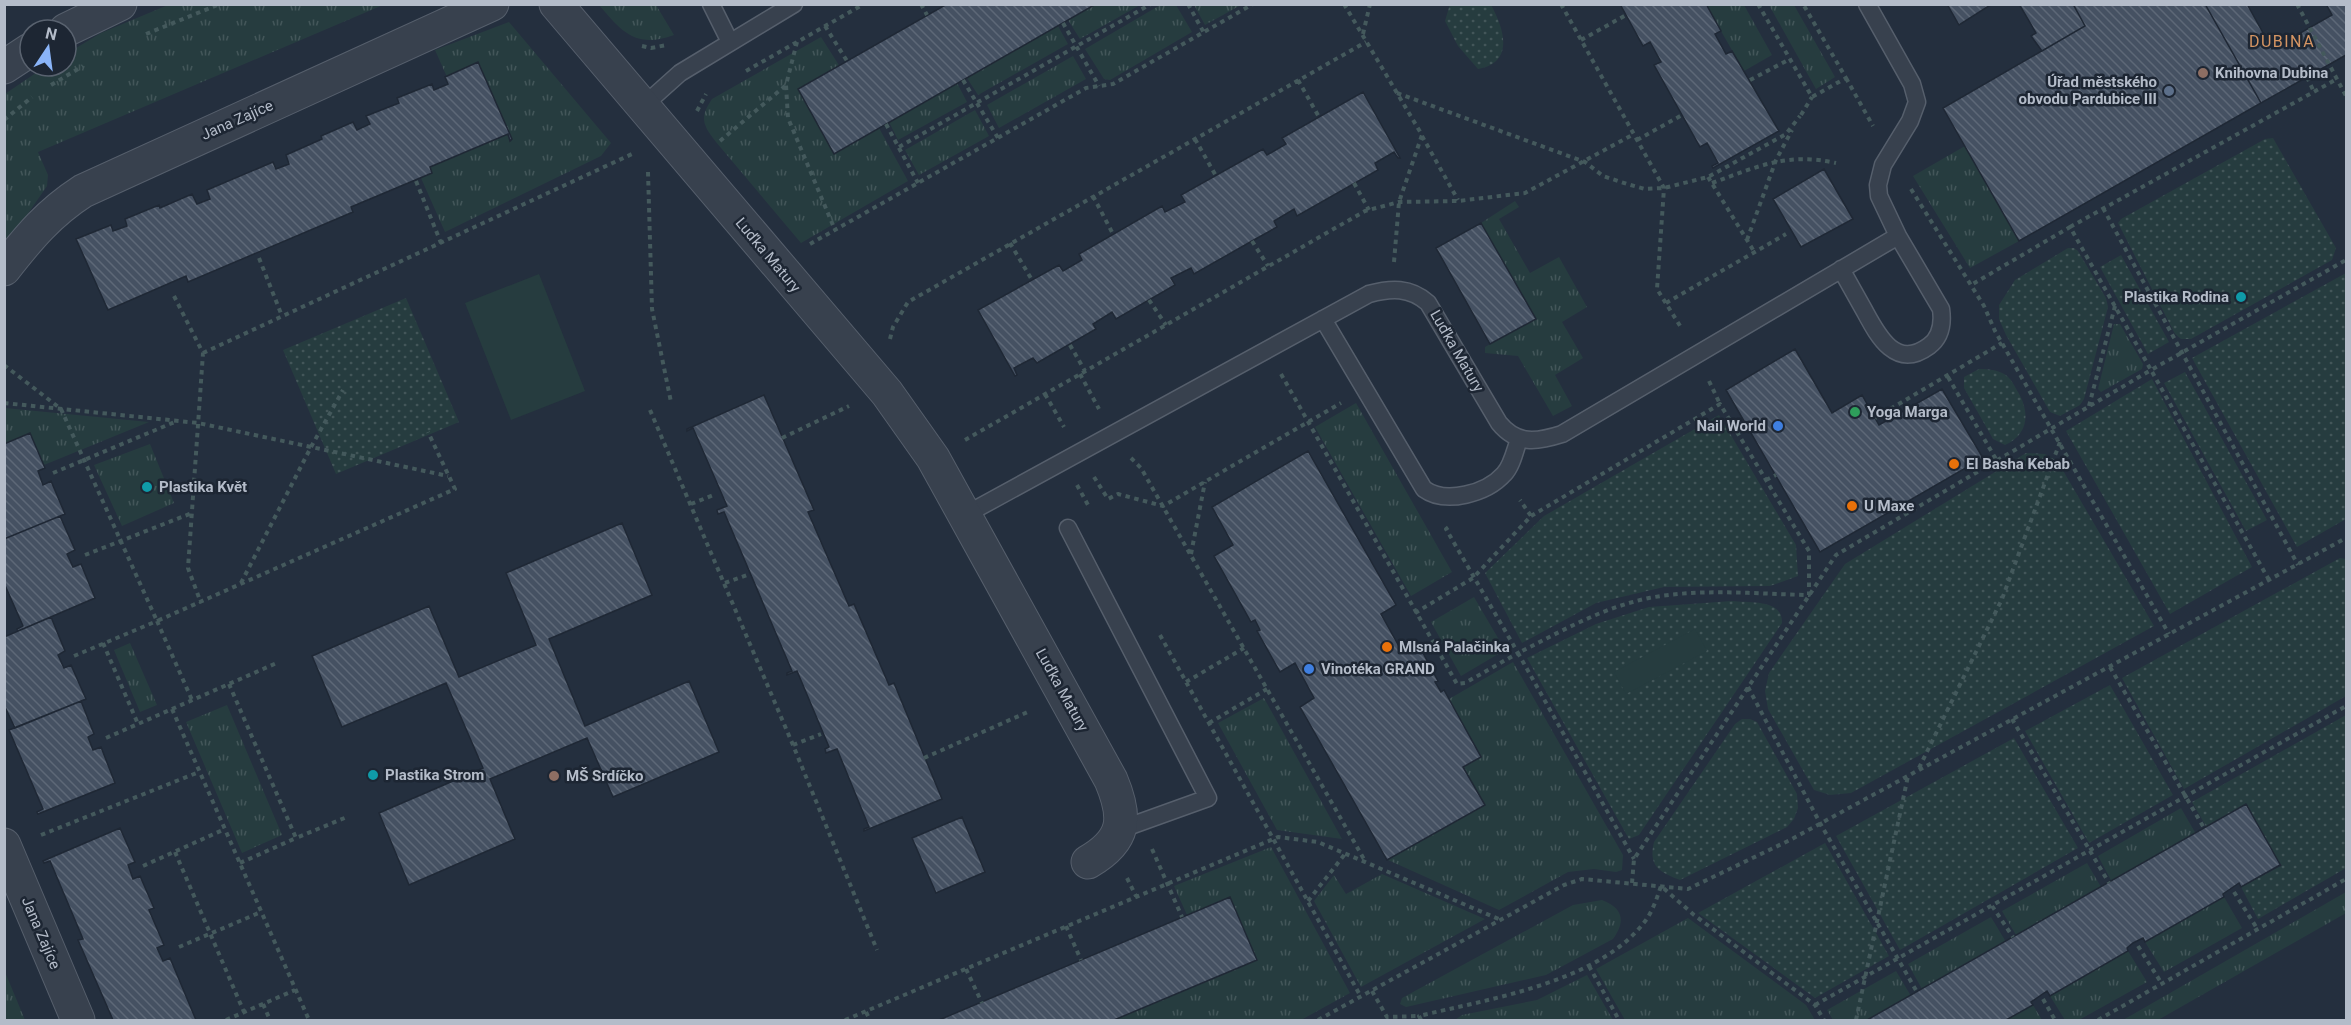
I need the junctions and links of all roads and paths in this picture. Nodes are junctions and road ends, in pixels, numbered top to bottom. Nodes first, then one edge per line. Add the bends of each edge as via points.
1 (120, 4) edge
2 (220, 4) edge
3 (492, 4) edge
4 (556, 4) edge
5 (794, 4) edge
6 (864, 4) edge
7 (921, 4) edge
8 (1151, 4) edge
9 (1188, 4) edge
10 (1253, 4) edge
11 (1344, 4) edge
12 (1370, 4) edge
13 (1561, 4) edge
14 (1758, 4) edge
15 (1803, 4) edge
16 (1867, 4) edge
17 (2297, 4) edge
18 (714, 11) edge
19 (927, 15) dead end
20 (1626, 15) dead end
21 (1063, 23) dead end
22 (78, 24) edge
23 (825, 26) junction
24 (1204, 33) junction
25 (1363, 35) junction
26 (142, 36) dead end
27 (1581, 40) junction
28 (730, 42) junction
29 (797, 42) junction
30 (1366, 42) junction
31 (632, 43) dead end
32 (1076, 47) junction
33 (18, 58) edge
34 (1790, 59) junction
35 (93, 61) dead end
36 (848, 61) dead end
37 (4, 67) edge
38 (736, 76) dead end
39 (2307, 77) dead end
40 (1846, 78) junction
41 (2337, 79) junction
42 (963, 80) dead end
43 (1298, 80) junction
44 (1750, 80) dead end
45 (786, 85) junction
46 (1099, 86) junction
47 (45, 88) dead end
48 (2314, 92) junction
49 (36, 93) dead end
50 (1397, 93) junction
51 (2346, 96) edge
52 (1812, 97) junction
53 (977, 103) junction
54 (642, 107) junction
55 (1682, 115) dead end
56 (1800, 116) junction
57 (1319, 117) dead end
58 (4, 120) edge
59 (886, 124) dead end
60 (1634, 134) junction
61 (1422, 135) junction
62 (998, 138) junction
63 (1195, 139) junction
64 (1637, 140) junction
65 (898, 147) junction
66 (713, 148) dead end
67 (632, 154) dead end
68 (1890, 155) junction
69 (1776, 160) junction
70 (1585, 162) junction
71 (1836, 163) dead end
72 (648, 171) dead end
73 (1216, 176) dead end
74 (1708, 177) junction
75 (416, 181) dead end
76 (918, 183) junction
77 (1354, 183) dead end
78 (1712, 183) junction
79 (1664, 188) junction
80 (1093, 196) junction
81 (1458, 201) junction
82 (1399, 202) junction
83 (2103, 208) junction
84 (1369, 210) junction
85 (2070, 227) junction
86 (835, 230) junction
87 (1113, 234) dead end
88 (1786, 234) dead end
89 (1898, 236) junction
90 (1747, 240) junction
91 (1252, 241) dead end
92 (441, 243) junction
93 (1010, 243) junction
94 (808, 245) dead end
95 (1755, 252) junction
96 (259, 258) dead end
97 (2346, 260) edge
98 (1268, 266) junction
99 (4, 269) edge
100 (1841, 269) junction
101 (1032, 280) dead end
102 (1971, 285) junction
103 (1392, 289) junction
104 (174, 296) dead end
105 (1149, 300) dead end
106 (1666, 303) junction
107 (2115, 305) junction
108 (282, 316) junction
109 (1323, 319) junction
110 (1166, 325) junction
111 (2002, 344) junction
112 (1070, 345) dead end
113 (892, 349) dead end
114 (1267, 350) junction
115 (203, 353) junction
116 (2182, 353) junction
117 (1697, 354) junction
118 (4, 365) edge
119 (2151, 370) junction
120 (1085, 371) junction
121 (1948, 376) junction
122 (1365, 389) junction
123 (343, 390) dead end
124 (1045, 394) junction
125 (671, 402) dead end
126 (4, 403) edge
127 (851, 405) dead end
128 (2089, 406) junction
129 (61, 409) junction
130 (650, 410) dead end
131 (1875, 418) dead end
132 (177, 421) junction
133 (1308, 422) junction
134 (198, 423) junction
135 (2052, 428) junction
136 (428, 432) dead end
137 (782, 438) dead end
138 (1519, 440) junction
139 (2060, 442) junction
140 (311, 447) junction
141 (1079, 452) junction
142 (933, 458) junction
143 (84, 460) junction
144 (1064, 461) junction
145 (1997, 461) junction
146 (1141, 468) dead end
147 (53, 473) dead end
148 (1776, 475) dead end
149 (449, 476) junction
150 (1205, 481) junction
151 (1766, 481) junction
152 (716, 494) dead end
153 (1519, 498) dead end
154 (691, 504) junction
155 (1901, 505) dead end
156 (1163, 506) junction
157 (1091, 511) dead end
158 (192, 513) junction
159 (1906, 514) junction
160 (965, 515) junction
161 (1531, 516) junction
162 (1455, 523) dead end
163 (1068, 528) dead end
164 (2346, 538) edge
165 (121, 541) junction
166 (2338, 542) junction
167 (2346, 547) edge
168 (85, 555) dead end
169 (1191, 556) junction
170 (2298, 565) junction
171 (750, 574) dead end
172 (1473, 578) junction
173 (2269, 580) junction
174 (241, 584) junction
175 (725, 584) junction
176 (1809, 595) junction
177 (201, 603) junction
178 (1415, 612) junction
179 (157, 621) junction
180 (1158, 632) dead end
181 (2169, 634) junction
182 (104, 643) junction
183 (1244, 648) junction
184 (1518, 654) junction
185 (74, 656) dead end
186 (279, 662) dead end
187 (2110, 667) junction
188 (1186, 682) junction
189 (229, 684) junction
190 (1748, 687) junction
191 (1267, 689) junction
192 (192, 700) junction
193 (2346, 706) edge
194 (172, 709) junction
195 (1032, 710) dead end
196 (2012, 719) junction
197 (1209, 723) junction
198 (138, 724) junction
199 (821, 734) dead end
200 (106, 738) dead end
201 (793, 746) junction
202 (924, 758) dead end
203 (1919, 770) junction
204 (199, 772) junction
205 (1908, 776) junction
206 (2185, 796) junction
207 (347, 817) dead end
208 (1820, 823) junction
209 (1129, 826) junction
210 (2204, 828) dead end
211 (225, 829) junction
212 (296, 838) junction
213 (1273, 838) junction
214 (5, 847) edge
215 (2089, 851) junction
216 (175, 852) junction
217 (1346, 854) junction
218 (1634, 860) junction
219 (1088, 862) dead end
220 (1365, 862) junction
221 (240, 863) junction
222 (143, 866) dead end
223 (2346, 879) edge
224 (1167, 883) junction
225 (1632, 883) junction
226 (2109, 883) dead end
227 (1661, 886) junction
228 (2234, 892) dead end
229 (1308, 902) junction
230 (1992, 906) junction
231 (261, 912) junction
232 (1182, 917) dead end
233 (1501, 920) junction
234 (1876, 920) junction
235 (1066, 926) junction
236 (2258, 930) junction
237 (210, 933) junction
238 (2013, 937) dead end
239 (2138, 946) dead end
240 (178, 947) dead end
241 (878, 950) dead end
242 (1898, 959) junction
243 (1081, 960) dead end
244 (1588, 966) junction
245 (966, 969) junction
246 (1865, 977) junction
247 (2162, 984) junction
248 (295, 990) junction
249 (1372, 991) junction
250 (1917, 992) dead end
251 (1361, 997) junction
252 (2043, 999) dead end
253 (982, 1003) dead end
254 (262, 1004) junction
255 (1815, 1005) junction
256 (244, 1012) junction
257 (866, 1012) junction
258 (1387, 1017) junction
259 (1420, 1018) edge
260 (78, 1020) edge
261 (226, 1020) edge
262 (270, 1020) edge
263 (309, 1020) edge
264 (845, 1020) edge
265 (870, 1020) edge
266 (1318, 1020) edge
267 (1381, 1020) edge
268 (1619, 1020) edge
269 (1824, 1020) edge
270 (1856, 1020) edge
271 (2055, 1020) edge
272 (2098, 1020) edge

1 - 22 street
2 - 26 path
3 - 99 street, Jana Zajíce via 83,191 34,230
4 - 54 street, Luďka Matury
5 - 28 lane
6 - 23 path
7 - 19 path
8 - 32 path
9 - 24 path
10 - 24 path
11 - 25 path
12 - 25 path
13 - 27 path
14 - 34 path
15 - 40 path
16 - 68 lane via 1916,95 1914,111
17 - 41 path
18 - 28 lane
18 - 31 path via 673,44 651,48
20 - 27 path
21 - 32 path
23 - 29 path
23 - 36 path
24 - 46 path via 1113,84
25 - 30 path
27 - 60 path
28 - 54 lane via 680,73
29 - 38 path
29 - 45 path
30 - 43 path
30 - 50 path
32 - 46 path
32 - 53 path
33 - 37 street
34 - 44 path
34 - 52 path
35 - 47 path
39 - 48 path
40 - 52 path
40 - 68 path
41 - 48 path
41 - 51 path
42 - 53 path
43 - 57 path
43 - 63 path
45 - 66 path
45 - 86 path via 788,118
46 - 62 path via 1086,88
48 - 83 path
49 - 58 path
50 - 61 path
50 - 70 path
52 - 56 path
53 - 62 path
53 - 65 path
54 - 142 street, Luďka Matury via 887,393
55 - 64 path
56 - 69 path
56 - 74 path via 1786,134
59 - 65 path
60 - 64 path
60 - 70 path
61 - 81 path
61 - 82 path
62 - 76 path
63 - 73 path
63 - 80 path
64 - 79 path
65 - 76 path
67 - 92 path
68 - 89 lane via 1878,185 1882,206
68 - 102 path
69 - 71 path
69 - 78 path
69 - 90 path
70 - 79 path via 1603,176 1626,184
70 - 81 path via 1525,193
72 - 125 path via 652,309
74 - 78 path
74 - 79 path
75 - 92 path
76 - 86 path
77 - 84 path
78 - 90 path
79 - 106 path via 1657,289
80 - 87 path
80 - 93 path
81 - 82 path
82 - 84 path
82 - 103 path
83 - 85 path
83 - 116 path
84 - 98 path
85 - 102 path
85 - 107 path
86 - 94 path
88 - 95 path
89 - 100 lane
89 - 100 lane via 1941,309 1941,328 1924,350 1899,353 1884,345
90 - 95 path
91 - 98 path
92 - 108 path
93 - 101 path
93 - 113 path via 908,302 893,327
95 - 106 path
96 - 108 path
97 - 116 path
98 - 110 path
100 - 117 lane
102 - 111 path
103 - 109 lane via 1369,294
103 - 138 lane, Luďka Matury via 1413,292 1428,303 1499,423
104 - 115 path
105 - 110 path
106 - 117 path
107 - 119 path
107 - 128 path
108 - 115 path
109 - 114 lane
109 - 122 lane
110 - 120 path
111 - 121 path
111 - 135 path
112 - 120 path
114 - 133 path
114 - 141 lane
115 - 134 path
116 - 119 path
116 - 170 path
117 - 138 lane via 1562,434
118 - 129 path
119 - 128 path
119 - 173 path
120 - 124 path
121 - 131 path
121 - 145 path
122 - 133 path
122 - 138 lane via 1430,493 1444,496 1483,488 1505,473
123 - 140 path
124 - 141 path
124 - 142 path
126 - 129 path
127 - 137 path
128 - 135 path
129 - 132 path
129 - 143 path
130 - 154 path
132 - 134 path
132 - 143 path
133 - 150 path
133 - 178 path
134 - 140 path
134 - 158 path
135 - 139 path
135 - 145 path
136 - 149 path
139 - 181 path
139 - 203 path via 2002,598
140 - 149 path
140 - 174 path
141 - 144 lane
141 - 156 path via 1108,499 1118,494
142 - 160 street, Luďka Matury
143 - 147 path
143 - 165 path
144 - 157 path
144 - 160 lane
145 - 159 path
146 - 156 path
148 - 151 path
149 - 174 path via 455,489
150 - 156 path
150 - 169 path
151 - 161 path via 1720,404
151 - 176 path via 1809,550
152 - 154 path
153 - 161 path
154 - 175 path
155 - 159 path
156 - 169 path
158 - 165 path
158 - 177 path via 188,568
159 - 176 path via 1836,555
160 - 209 street, Luďka Matury via 1111,780
161 - 172 path
162 - 172 path via 1446,529
163 - 209 lane via 1208,798
164 - 166 path
165 - 168 path
165 - 179 path
166 - 167 path
166 - 170 path
169 - 183 path
170 - 173 path
171 - 175 path
172 - 178 path
172 - 184 path
173 - 181 path
174 - 177 path
175 - 201 path
176 - 184 path via 1705,593 1649,598 1594,615
176 - 190 path
177 - 179 path
178 - 184 path via 1457,684
179 - 182 path
179 - 192 path
180 - 188 path
181 - 187 path
182 - 185 path
182 - 198 path
183 - 188 path
183 - 191 path
184 - 218 path
186 - 189 path
187 - 196 path
187 - 206 path
188 - 197 path
189 - 192 path
189 - 212 path
190 - 208 path
190 - 218 path
191 - 197 path
191 - 220 path
192 - 194 path
193 - 206 path
194 - 198 path
194 - 204 path
195 - 202 path
196 - 203 path
196 - 215 path
197 - 213 path
198 - 200 path
199 - 201 path
201 - 241 path
203 - 205 path
204 - 211 path
204 - 214 path
205 - 208 path
205 - 234 path
206 - 210 path
206 - 215 path
207 - 212 path
208 - 227 path via 1688,889
208 - 234 path
209 - 219 street via 1112,845
209 - 224 path
211 - 216 path
211 - 221 path
212 - 221 path
213 - 217 path via 1318,842
213 - 224 path
213 - 229 path
214 - 260 street, Jana Zajíce
215 - 226 path
215 - 230 path
216 - 222 path
216 - 237 path
217 - 220 path
217 - 229 path
218 - 225 path
220 - 233 path
221 - 231 path
223 - 236 path
224 - 232 path
224 - 235 path
225 - 227 path
225 - 233 path via 1582,879
227 - 244 path via 1646,919 1631,936
227 - 255 path
228 - 236 path
229 - 251 path
230 - 238 path
230 - 242 path
231 - 237 path
231 - 248 path
233 - 249 path
234 - 242 path
234 - 246 path
235 - 243 path
235 - 245 path
236 - 247 path
237 - 240 path
237 - 256 path
239 - 247 path
242 - 246 path
242 - 250 path
244 - 259 path via 1547,984
244 - 268 path
245 - 253 path
245 - 257 path
246 - 255 path
246 - 270 path
247 - 272 path
248 - 254 path
248 - 263 path
249 - 251 path
249 - 258 path
251 - 266 path
252 - 271 path
254 - 256 path
254 - 262 path
255 - 269 path
256 - 261 path
257 - 264 path
257 - 265 path
258 - 259 path
258 - 267 path

